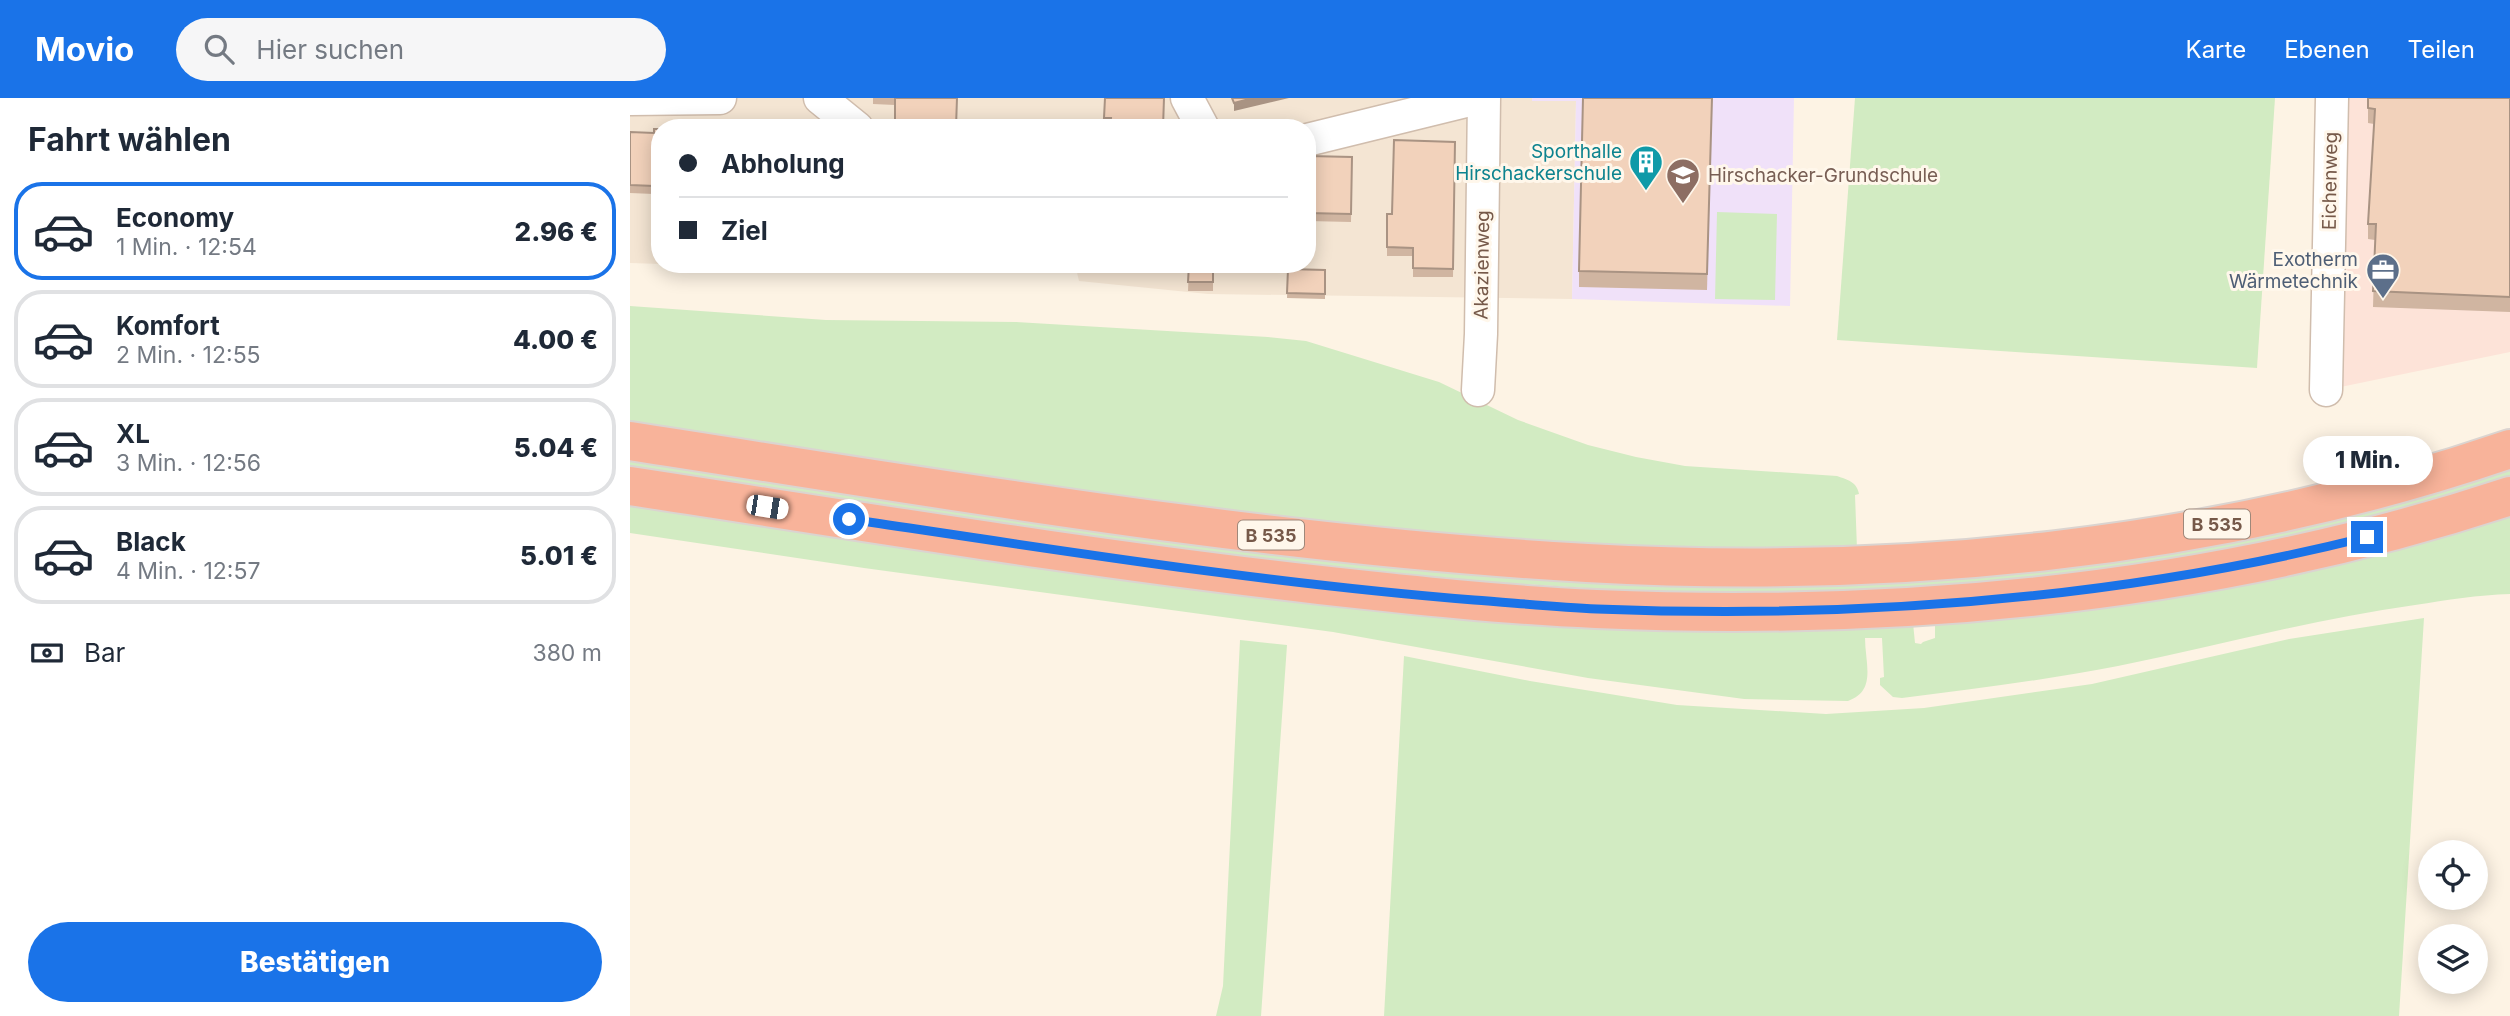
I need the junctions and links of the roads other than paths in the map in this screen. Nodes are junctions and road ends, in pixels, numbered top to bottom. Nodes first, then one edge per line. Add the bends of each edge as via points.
1 (720, 98) edge
2 (820, 98) edge
3 (1187, 98) edge
4 (1481, 98) edge
5 (2332, 98) edge
6 (630, 99) edge
7 (846, 119) edge
8 (1198, 119) edge
9 (1316, 138) edge
10 (1478, 390) dead end
11 (2326, 390) dead end
12 (630, 441) edge
13 (2510, 449) edge
14 (630, 486) edge
15 (2510, 496) edge

1 - 6 street
2 - 7 street
3 - 8 street
4 - 9 street
4 - 10 street, Akazienweg
5 - 11 street, Eichenweg
12 - 13 highway, B 535 via 1265,535 1587,563 1722,567 1999,556 2170,534 2292,510
14 - 15 highway, B 535 via 1122,561 1410,595 1595,609 1749,612 2024,598 2149,582 2297,555

